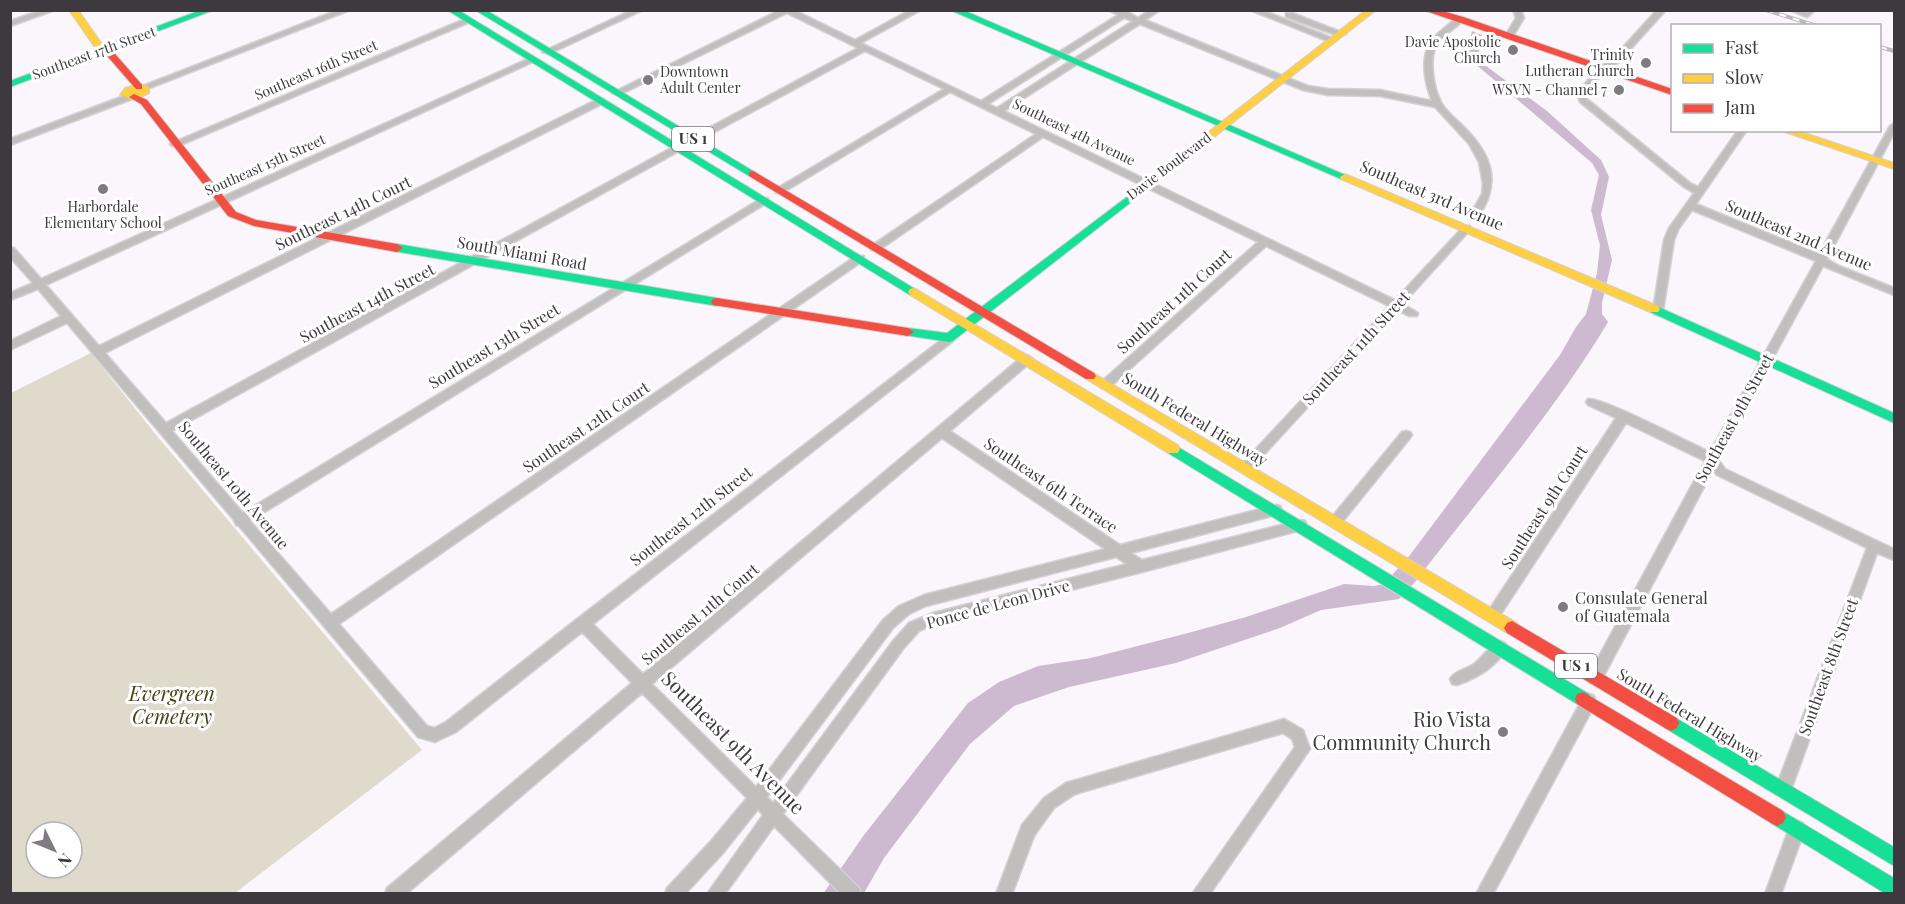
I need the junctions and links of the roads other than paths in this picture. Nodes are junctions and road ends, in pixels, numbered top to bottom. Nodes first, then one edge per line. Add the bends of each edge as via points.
1 (51, 10) edge
2 (73, 10) edge
3 (189, 10) edge
4 (210, 10) edge
5 (346, 10) edge
6 (451, 10) edge
7 (639, 10) edge
8 (787, 10) edge
9 (900, 10) edge
10 (917, 10) edge
11 (954, 10) edge
12 (1112, 10) edge
13 (1156, 10) edge
14 (1254, 10) edge
15 (1277, 10) edge
16 (1372, 10) edge
17 (1427, 10) edge
18 (1447, 10) edge
19 (1517, 10) edge
20 (1662, 10) edge
21 (1794, 10) edge
22 (486, 12) edge
23 (1127, 13) edge
24 (1809, 13) edge
25 (1460, 19) junction
26 (468, 21) junction
27 (1139, 21) junction
28 (10, 24) edge
29 (1509, 36) junction
30 (1337, 37) junction
31 (850, 41) junction
32 (100, 48) junction
33 (864, 48) junction
34 (516, 50) junction
35 (550, 55) junction
36 (1058, 56) junction
37 (532, 60) junction
38 (1075, 63) junction
39 (1603, 68) junction
40 (10, 75) edge
41 (1283, 79) junction
42 (10, 84) edge
43 (950, 89) junction
44 (139, 92) junction
45 (1671, 92) edge
46 (616, 93) junction
47 (601, 101) junction
48 (981, 104) junction
49 (1438, 105) junction
50 (997, 112) junction
51 (1225, 124) junction
52 (1894, 126) edge
53 (1742, 132) edge
54 (1790, 132) edge
55 (1042, 134) junction
56 (693, 140) junction
57 (10, 142) edge
58 (176, 144) junction
59 (678, 148) junction
60 (1876, 160) junction
61 (1894, 166) edge
62 (1146, 184) junction
63 (748, 190) junction
64 (779, 191) junction
65 (1700, 192) junction
66 (765, 200) junction
67 (221, 201) junction
68 (800, 203) junction
69 (1691, 206) junction
70 (1475, 215) dead end
71 (1467, 228) junction
72 (328, 237) junction
73 (1265, 241) junction
74 (876, 248) junction
75 (10, 250) edge
76 (860, 258) junction
77 (1822, 261) junction
78 (474, 262) junction
79 (40, 284) junction
80 (622, 287) junction
81 (1894, 292) edge
82 (10, 297) edge
83 (1396, 305) junction
84 (784, 311) junction
85 (984, 311) junction
86 (1658, 311) junction
87 (1413, 313) dead end
88 (69, 317) junction
89 (968, 323) junction
90 (949, 338) junction
91 (10, 346) edge
92 (99, 351) junction
93 (1027, 359) junction
94 (1766, 360) junction
95 (1105, 385) junction
96 (1592, 402) dead end
97 (1624, 416) junction
98 (1894, 418) edge
99 (164, 430) junction
100 (942, 431) junction
101 (1406, 435) dead end
102 (1711, 458) junction
103 (1202, 465) junction
104 (1245, 468) junction
105 (1276, 510) junction
106 (240, 521) junction
107 (1335, 522) junction
108 (1300, 525) junction
109 (1205, 529) junction
110 (1874, 545) junction
111 (1215, 549) junction
112 (1118, 551) junction
113 (1894, 555) edge
114 (1142, 567) junction
115 (1492, 616) junction
116 (329, 623) junction
117 (582, 623) junction
118 (1500, 647) junction
119 (1537, 670) junction
120 (1595, 678) junction
121 (1457, 679) dead end
122 (644, 683) junction
123 (1589, 701) junction
124 (1643, 706) junction
125 (435, 735) joint
126 (787, 757) junction
127 (806, 770) junction
128 (1783, 790) junction
129 (757, 798) junction
130 (774, 815) junction
131 (1797, 828) junction
132 (1894, 857) edge
133 (1894, 888) edge
134 (393, 894) edge
135 (673, 894) edge
136 (715, 894) edge
137 (854, 894) edge
138 (1004, 894) edge
139 (1200, 894) edge
140 (1484, 894) edge
141 (1773, 894) edge

1 - 28 street
2 - 32 main road, South Miami Road
3 - 32 main road, Southeast 17th Street
4 - 32 main road, Southeast 17th Street
5 - 44 street
6 - 26 main road, US 1
7 - 35 street
8 - 31 street, Southeast 4th Avenue
8 - 46 street
9 - 31 street
10 - 31 street
11 - 36 main road, Southeast 3rd Avenue
12 - 23 street
13 - 27 street
14 - 30 street
15 - 30 street
16 - 30 main road, Davie Boulevard
17 - 25 main road
18 - 25 main road
19 - 29 street via 1520,18
20 - 39 street via 1615,61
21 - 24 street
22 - 35 main road, South Federal Highway / US 1
23 - 27 street
23 - 36 street
25 - 29 main road
25 - 49 street via 1433,45 1428,59
26 - 34 main road, US 1
26 - 58 street, Southeast 16th Street
27 - 38 street
27 - 41 street
29 - 39 main road
30 - 41 main road, Davie Boulevard
31 - 33 street, Southeast 4th Avenue
32 - 40 main road, Southeast 17th Street
32 - 42 main road, Southeast 17th Street
32 - 44 main road, South Miami Road via 123,82
33 - 43 street, Southeast 4th Avenue
33 - 56 street
34 - 35 main road
34 - 37 main road, US 1
35 - 37 main road
35 - 46 main road, South Federal Highway / US 1
36 - 38 main road, Southeast 3rd Avenue
36 - 48 street
37 - 47 main road, US 1
37 - 67 street, Southeast 15th Street
38 - 50 street
38 - 51 main road, Southeast 3rd Avenue
39 - 45 main road
39 - 65 street via 1581,93 1583,100
41 - 49 street via 1328,92 1380,93
41 - 51 main road, Davie Boulevard
43 - 48 street, Southeast 4th Avenue
43 - 64 street
44 - 57 street
44 - 58 main road, South Miami Road
46 - 56 main road, South Federal Highway / US 1
47 - 59 main road, US 1
47 - 72 street, Southeast 14th Court
48 - 50 street, Southeast 4th Avenue
49 - 70 street via 1467,135 1489,179 1485,202
50 - 55 street, Southeast 4th Avenue
51 - 62 main road, Davie Boulevard
51 - 71 main road, Southeast 3rd Avenue
52 - 60 street, Southeast 9th Street
53 - 65 street
54 - 60 main road
55 - 62 street, Southeast 4th Avenue
55 - 74 street
56 - 64 main road, South Federal Highway / US 1
58 - 67 main road, South Miami Road
59 - 63 main road, US 1
59 - 78 street, Southeast 14th Street
60 - 61 main road
60 - 77 street, Southeast 9th Street
62 - 73 street, Southeast 4th Avenue
62 - 85 main road, Davie Boulevard
63 - 64 main road
63 - 66 main road, US 1
64 - 68 main road, South Federal Highway / US 1
65 - 69 street
66 - 68 main road
66 - 76 main road, US 1
66 - 80 street, Southeast 13th Street
67 - 72 main road, South Miami Road via 240,219
67 - 79 street, Southeast 15th Street
68 - 74 main road, South Federal Highway / US 1
69 - 77 street, Southeast 2nd Avenue
69 - 86 street via 1669,240
71 - 83 street, Southeast 11th Street
71 - 86 main road, Southeast 3rd Avenue
72 - 78 main road, South Miami Road
72 - 92 street, Southeast 14th Court
73 - 83 street, Southeast 4th Avenue
73 - 95 street, Southeast 11th Court
74 - 85 main road, South Federal Highway / US 1
75 - 79 street, Southeast 10th Avenue
76 - 84 street, Southeast 12th Court
76 - 89 main road, US 1
77 - 81 street, Southeast 2nd Avenue
77 - 94 street, Southeast 9th Street
78 - 80 main road, South Miami Road
78 - 99 street, Southeast 14th Street
79 - 82 street, Southeast 15th Street
79 - 88 street, Southeast 10th Avenue
80 - 84 main road, South Miami Road
80 - 106 street, Southeast 13th Street
83 - 87 street, Southeast 4th Avenue
83 - 104 street, Southeast 11th Street
84 - 90 main road, South Miami Road
84 - 116 street, Southeast 12th Court
85 - 89 main road, Davie Boulevard
85 - 95 main road, South Federal Highway / US 1
86 - 94 main road, Southeast 3rd Avenue
88 - 91 street
88 - 92 street, Southeast 10th Avenue
89 - 90 main road, Southeast 12th Street
89 - 93 main road, US 1
90 - 117 street, Southeast 12th Street
92 - 99 street, Southeast 10th Avenue
93 - 100 street, Southeast 11th Court
93 - 103 main road, US 1
94 - 98 main road, Southeast 3rd Avenue
94 - 102 street, Southeast 9th Street
95 - 104 main road, South Federal Highway / US 1
96 - 97 street
97 - 102 street
97 - 115 street, Southeast 9th Court
99 - 106 street, Southeast 10th Avenue
100 - 112 street, Southeast 6th Terrace
100 - 122 street, Southeast 11th Court
101 - 107 street
102 - 110 street via 1720,472
102 - 120 street, Southeast 9th Street
103 - 104 main road
103 - 105 main road, US 1
104 - 107 main road, South Federal Highway / US 1
105 - 107 main road via 1298,511
105 - 108 main road, US 1
105 - 109 street, Ponce de Leon Drive
106 - 116 street, Southeast 10th Avenue
107 - 115 main road, South Federal Highway / US 1
108 - 111 street, Ponce de Leon Drive
108 - 118 main road, US 1
109 - 111 street
109 - 112 street, Ponce de Leon Drive
110 - 113 street
110 - 128 street, Southeast 8th Street
111 - 114 street, Ponce de Leon Drive
112 - 114 street, Southeast 6th Terrace
112 - 126 street, Ponce de Leon Drive via 924,601 904,610 877,638
114 - 127 street, Ponce de Leon Drive via 914,627
115 - 120 main road, South Federal Highway / US 1
116 - 125 street, Southeast 10th Avenue via 423,732
117 - 122 street, Southeast 9th Avenue
117 - 125 street, Southeast 12th Street via 451,727
118 - 119 main road, US 1
118 - 121 street via 1474,674
119 - 120 main road via 1566,678
119 - 123 main road, US 1
120 - 124 main road, South Federal Highway / US 1
122 - 129 street, Southeast 9th Avenue via 651,695
122 - 134 street, Southeast 11th Court
123 - 124 main road via 1599,697
123 - 131 main road, US 1
123 - 140 street
124 - 128 main road, South Federal Highway / US 1
126 - 127 street via 794,767
126 - 129 street, Ponce de Leon Drive
127 - 130 street, Ponce de Leon Drive
128 - 132 main road, South Federal Highway / US 1
129 - 130 street, Southeast 9th Avenue
129 - 135 street
130 - 136 street, Ponce de Leon Drive
130 - 137 street, Southeast 9th Avenue
131 - 133 main road, US 1
131 - 141 street
138 - 139 street via 1028,831 1049,803 1071,788 1284,726 1294,730 1302,739 1303,749

